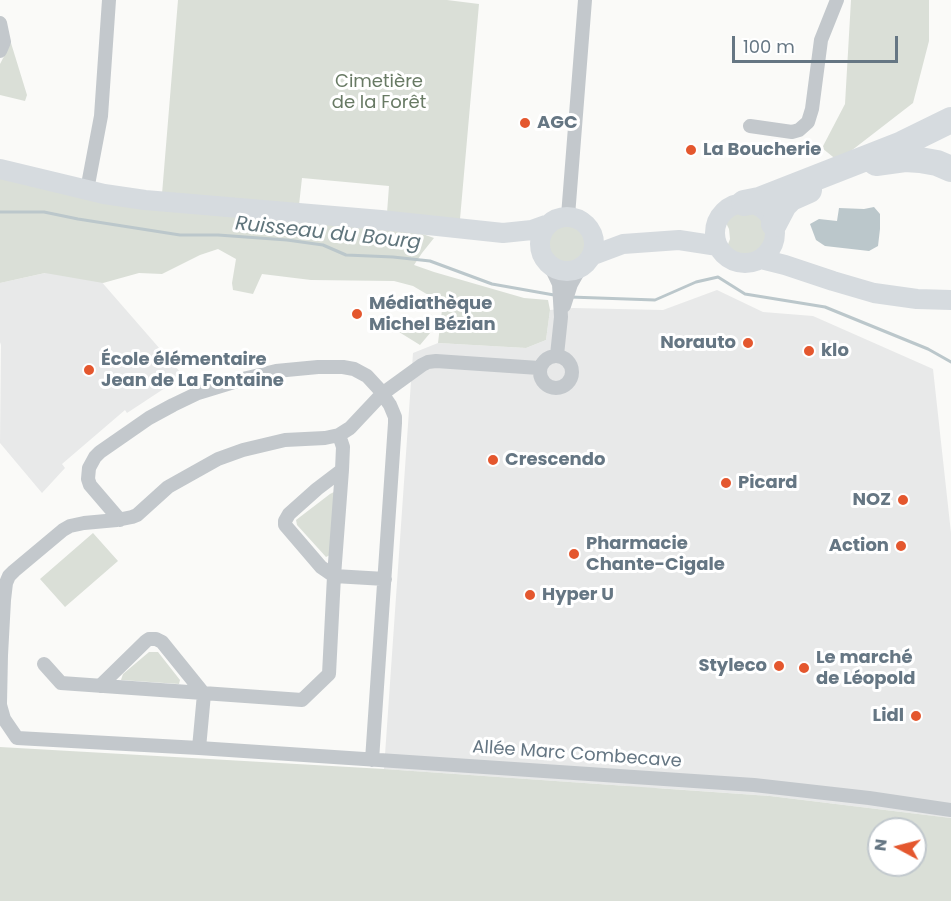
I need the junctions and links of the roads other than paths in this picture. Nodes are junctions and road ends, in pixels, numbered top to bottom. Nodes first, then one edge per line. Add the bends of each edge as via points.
1 (109, 0) edge
2 (585, 0) edge
3 (837, 0) edge
4 (0, 23) edge
5 (0, 51) edge
6 (951, 120) edge
7 (750, 126) dead end
8 (951, 169) edge
9 (0, 170) edge
10 (87, 190) junction
11 (744, 203) junction
12 (568, 216) junction
13 (720, 217) junction
14 (546, 225) junction
15 (775, 229) junction
16 (592, 232) junction
17 (503, 233) junction
18 (679, 240) junction
19 (622, 244) junction
20 (718, 246) junction
21 (545, 259) junction
22 (761, 259) junction
23 (575, 273) junction
24 (810, 273) junction
25 (951, 300) edge
26 (557, 355) junction
27 (540, 368) junction
28 (382, 394) junction
29 (339, 435) junction
30 (342, 470) junction
31 (126, 519) junction
32 (334, 576) junction
33 (385, 579) junction
34 (44, 664) dead end
35 (100, 686) junction
36 (204, 694) junction
37 (0, 704) edge
38 (0, 736) edge
39 (17, 738) junction
40 (199, 748) junction
41 (372, 760) junction
42 (951, 810) edge

1 - 10 street via 101,116
2 - 12 street
3 - 7 street via 821,40 808,122 792,132
4 - 5 street via 4,42
6 - 11 highway via 902,144
8 - 15 highway via 920,159 875,164 791,198 784,205
9 - 10 street
10 - 17 street via 146,200
11 - 13 street via 734,205
11 - 15 street via 763,208
12 - 14 street
12 - 16 street via 582,221
13 - 18 street via 700,232
13 - 20 street via 715,236
14 - 17 street
14 - 21 street via 539,240
15 - 22 street via 774,244
15 - 24 street via 784,251
16 - 19 street
16 - 23 street via 594,249
17 - 21 street via 532,246
18 - 19 street
18 - 20 street
19 - 23 street via 600,252
20 - 22 street via 731,260 751,263
21 - 23 street via 555,269
22 - 24 street
23 - 26 street via 561,313
24 - 25 street via 874,292
26 - 27 street via 544,360
26 - 27 street via 571,367 569,382 549,387 541,379
27 - 28 street via 436,361 422,365
28 - 29 street
28 - 31 street via 367,376 354,369 318,367 247,378 179,402 123,435 91,463 90,484
28 - 33 street via 395,423
29 - 30 street
29 - 31 street via 285,440 218,459 168,487 137,515
30 - 32 street
30 - 32 street via 285,521 321,567
31 - 37 street via 70,526 9,576 3,600
32 - 33 street
32 - 36 street via 329,674 302,700
33 - 41 street
34 - 35 street via 61,683
35 - 36 street
35 - 36 street via 152,639 162,642
36 - 40 street
37 - 39 street via 4,719
38 - 39 street, Allée Marc Combecave
39 - 40 street, Allée Marc Combecave
40 - 41 street, Allée Marc Combecave
41 - 42 street, Allée Marc Combecave via 754,785

